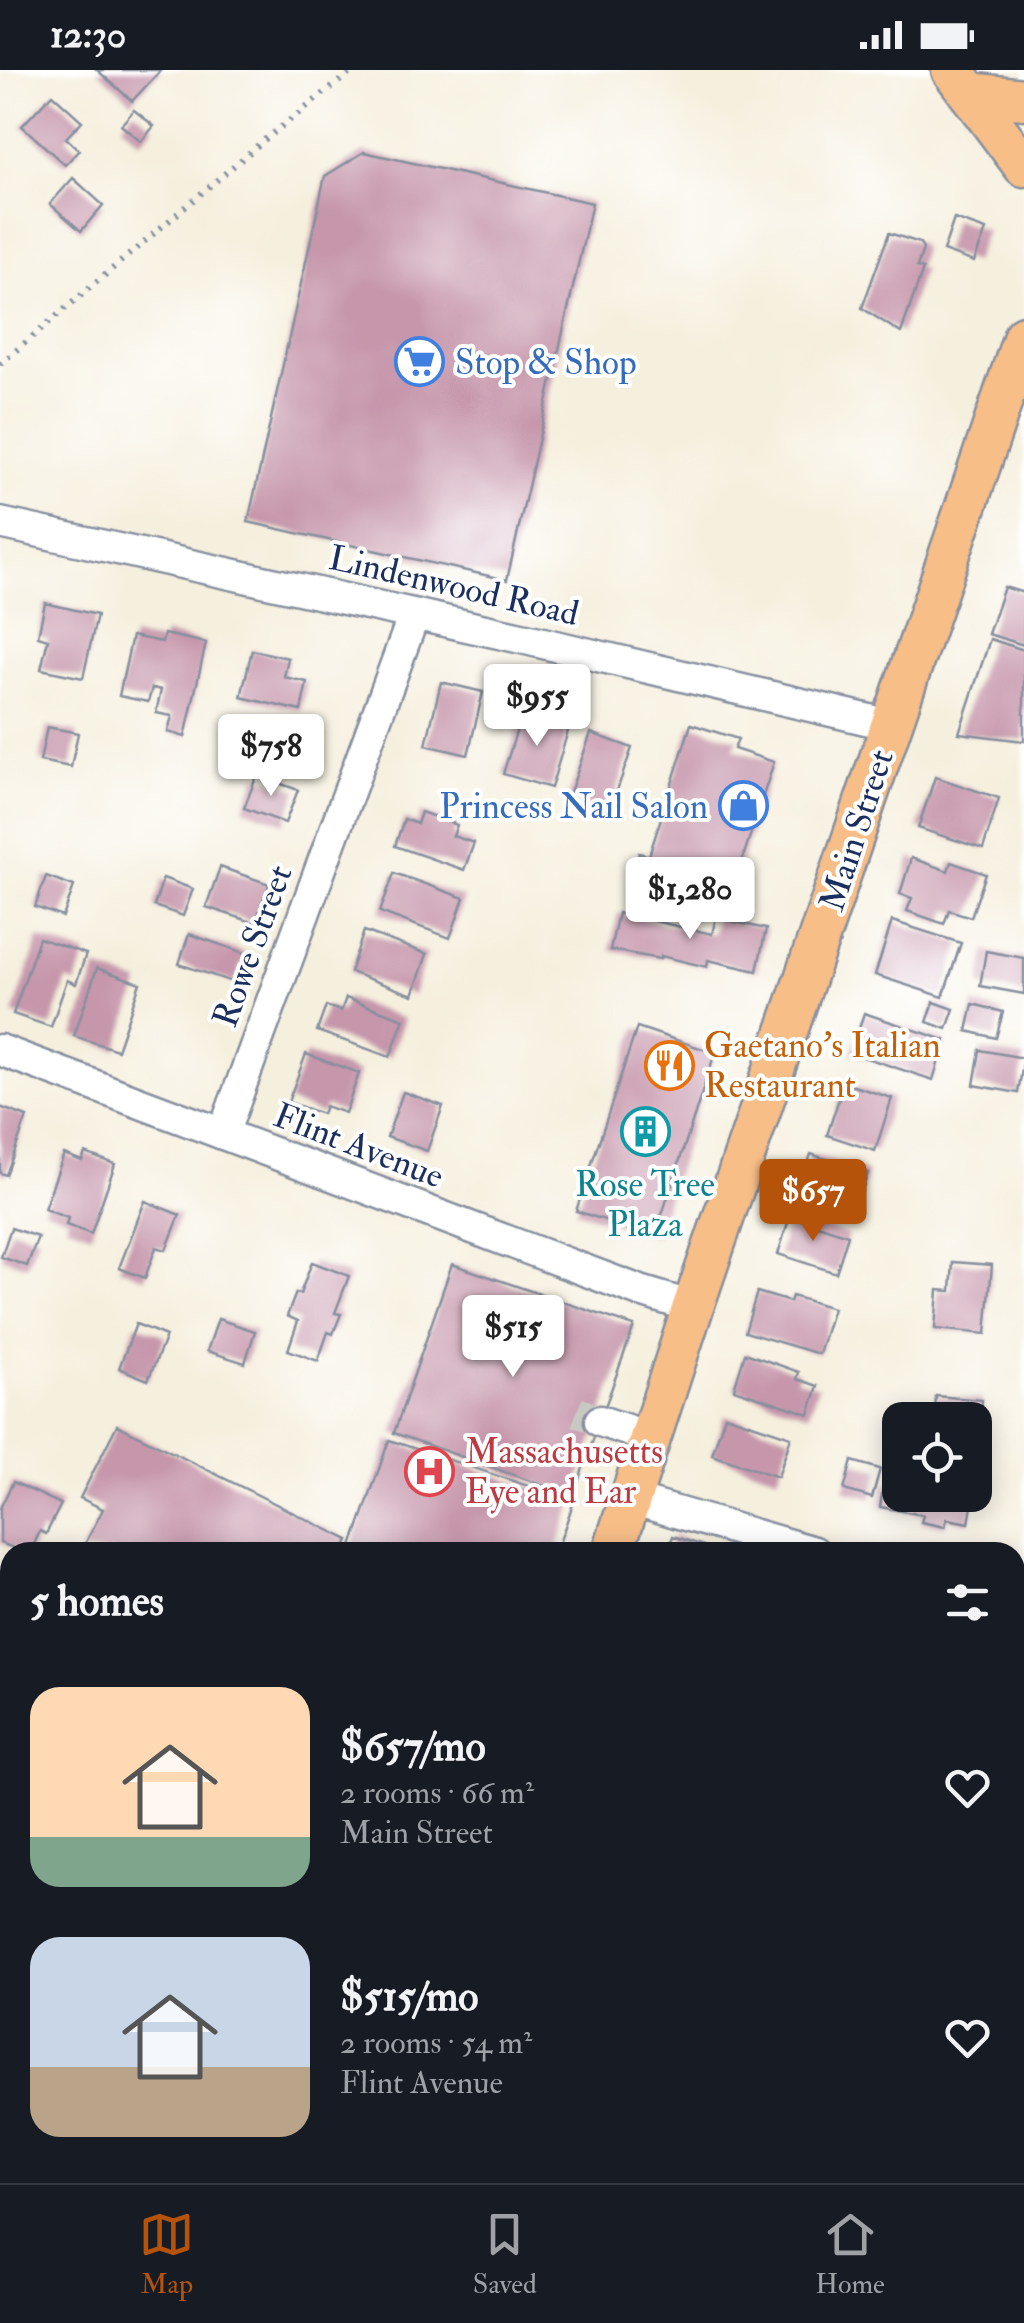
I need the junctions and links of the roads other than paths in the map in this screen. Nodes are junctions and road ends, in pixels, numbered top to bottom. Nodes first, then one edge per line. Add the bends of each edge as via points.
1 (961, 81) edge
2 (1024, 99) edge
3 (1024, 166) edge
4 (1021, 350) edge
5 (0, 522) edge
6 (414, 615) junction
7 (891, 726) junction
8 (0, 1050) edge
9 (223, 1134) junction
10 (693, 1308) junction
11 (600, 1420) tunnel mouth
12 (650, 1438) junction
13 (631, 1500) junction
14 (617, 1542) edge
15 (779, 1542) edge

1 - 2 main road
1 - 3 main road
4 - 7 main road, Main Street
5 - 6 street, Lindenwood Road
6 - 7 street, Lindenwood Road
6 - 9 street, Rowe Street
7 - 10 main road, Main Street
8 - 9 street, Flint Avenue
9 - 10 street, Flint Avenue
10 - 12 main road, Main Street
11 - 12 street
12 - 13 main road, Main Street
13 - 14 main road, Main Street
13 - 15 street

